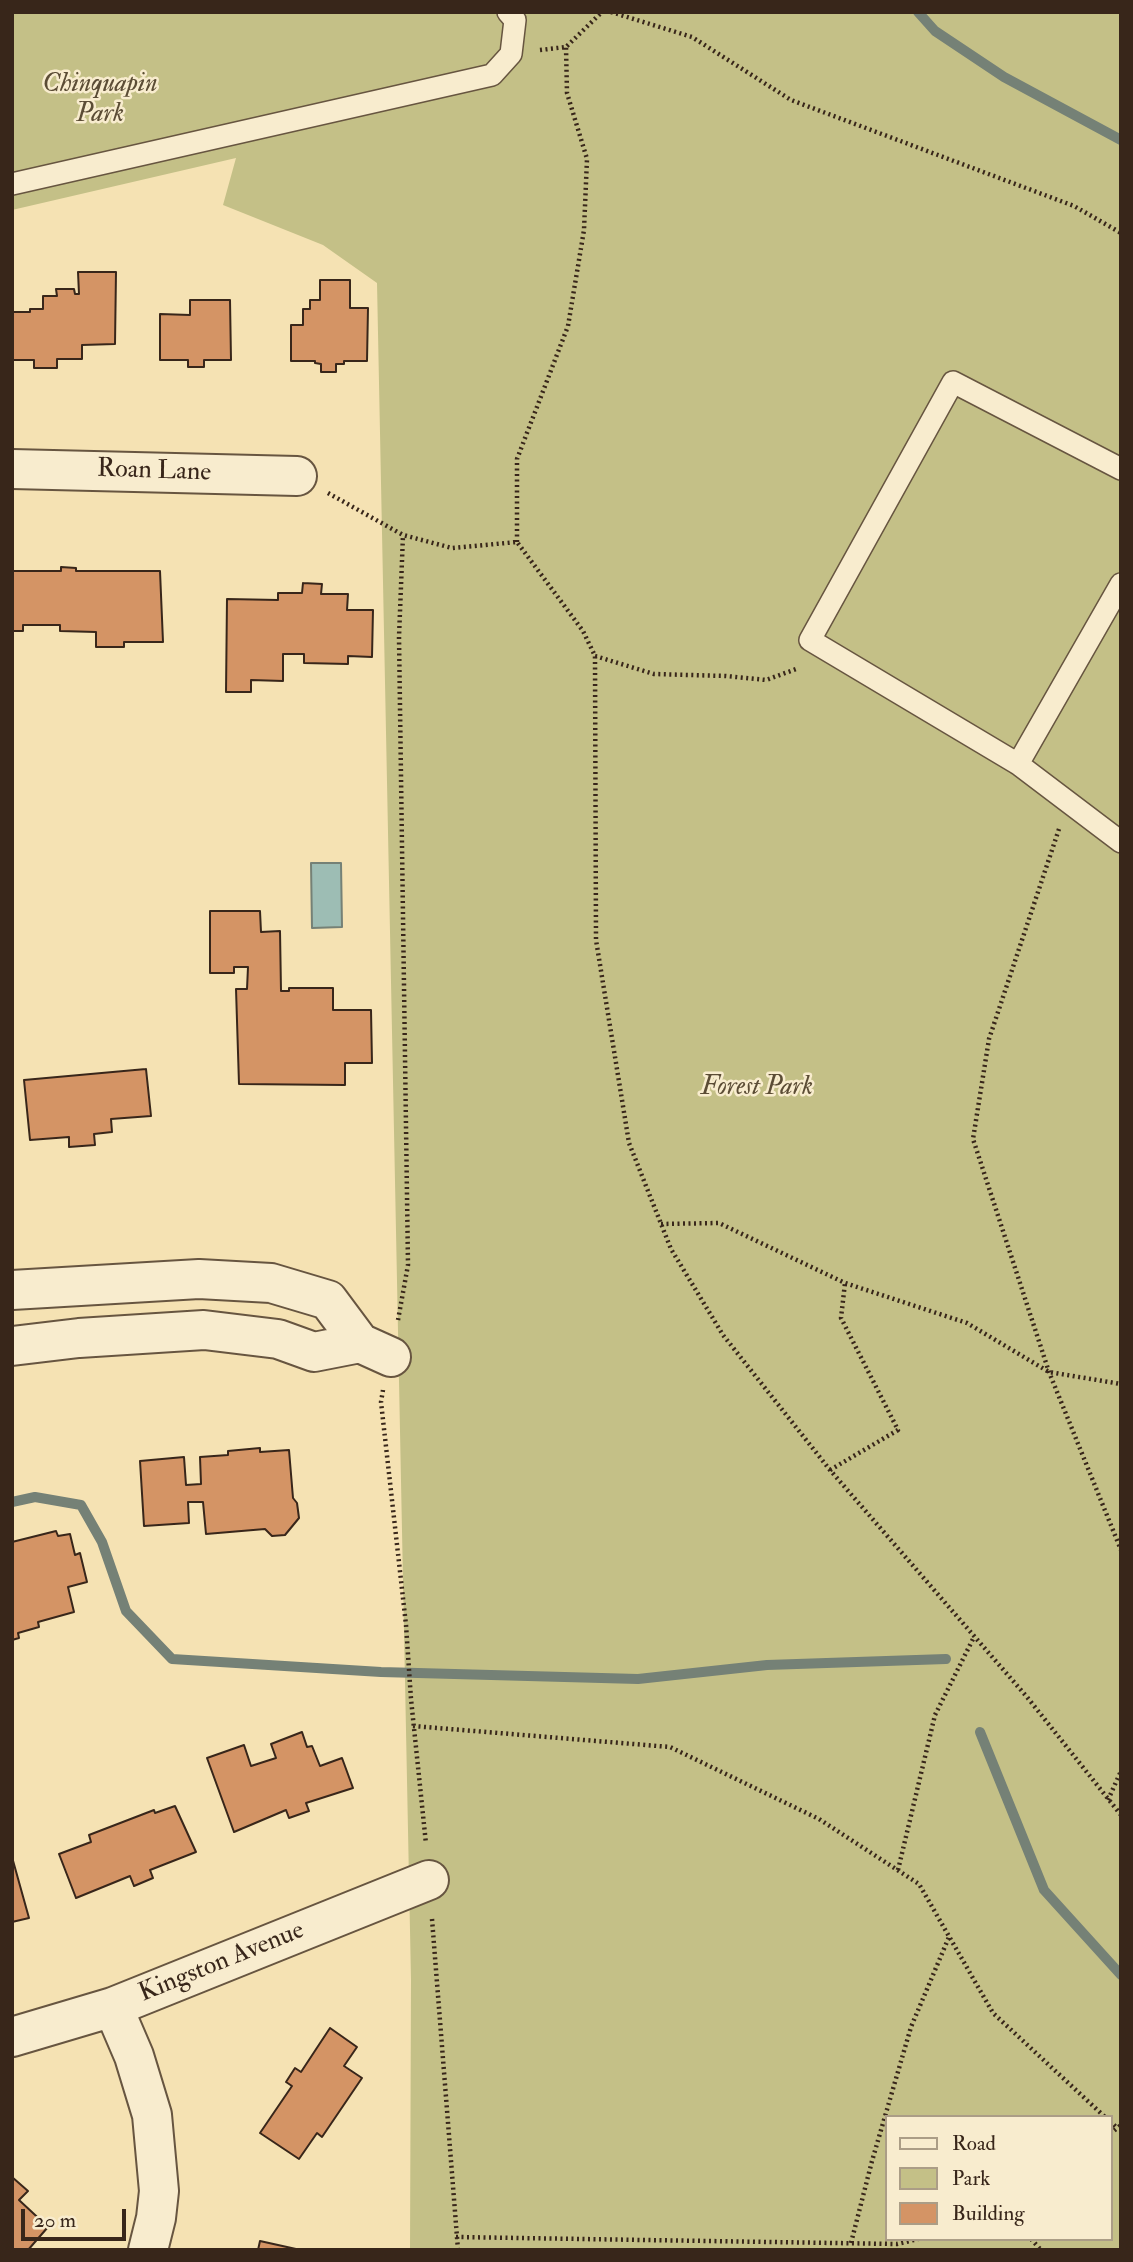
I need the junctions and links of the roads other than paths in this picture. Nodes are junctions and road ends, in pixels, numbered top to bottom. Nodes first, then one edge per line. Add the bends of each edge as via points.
1 (509, 12) edge
2 (12, 184) edge
3 (12, 469) edge
4 (1121, 469) edge
5 (297, 476) road end
6 (1121, 584) edge
7 (1018, 764) junction
8 (1121, 842) edge
9 (12, 1290) edge
10 (12, 1346) edge
11 (429, 1880) road end
12 (113, 2007) junction
13 (12, 2036) edge
14 (148, 2250) edge

1 - 2 lane via 515,20 511,54 492,75
3 - 5 street, Roan Lane
4 - 7 lane via 953,382 810,640
6 - 7 lane
7 - 8 lane
9 - 10 street via 200,1279 271,1283 328,1300 375,1350 314,1352 278,1339 204,1330
11 - 12 street, Kingston Avenue
12 - 13 street, Kingston Avenue
12 - 14 street via 152,2115 159,2190

